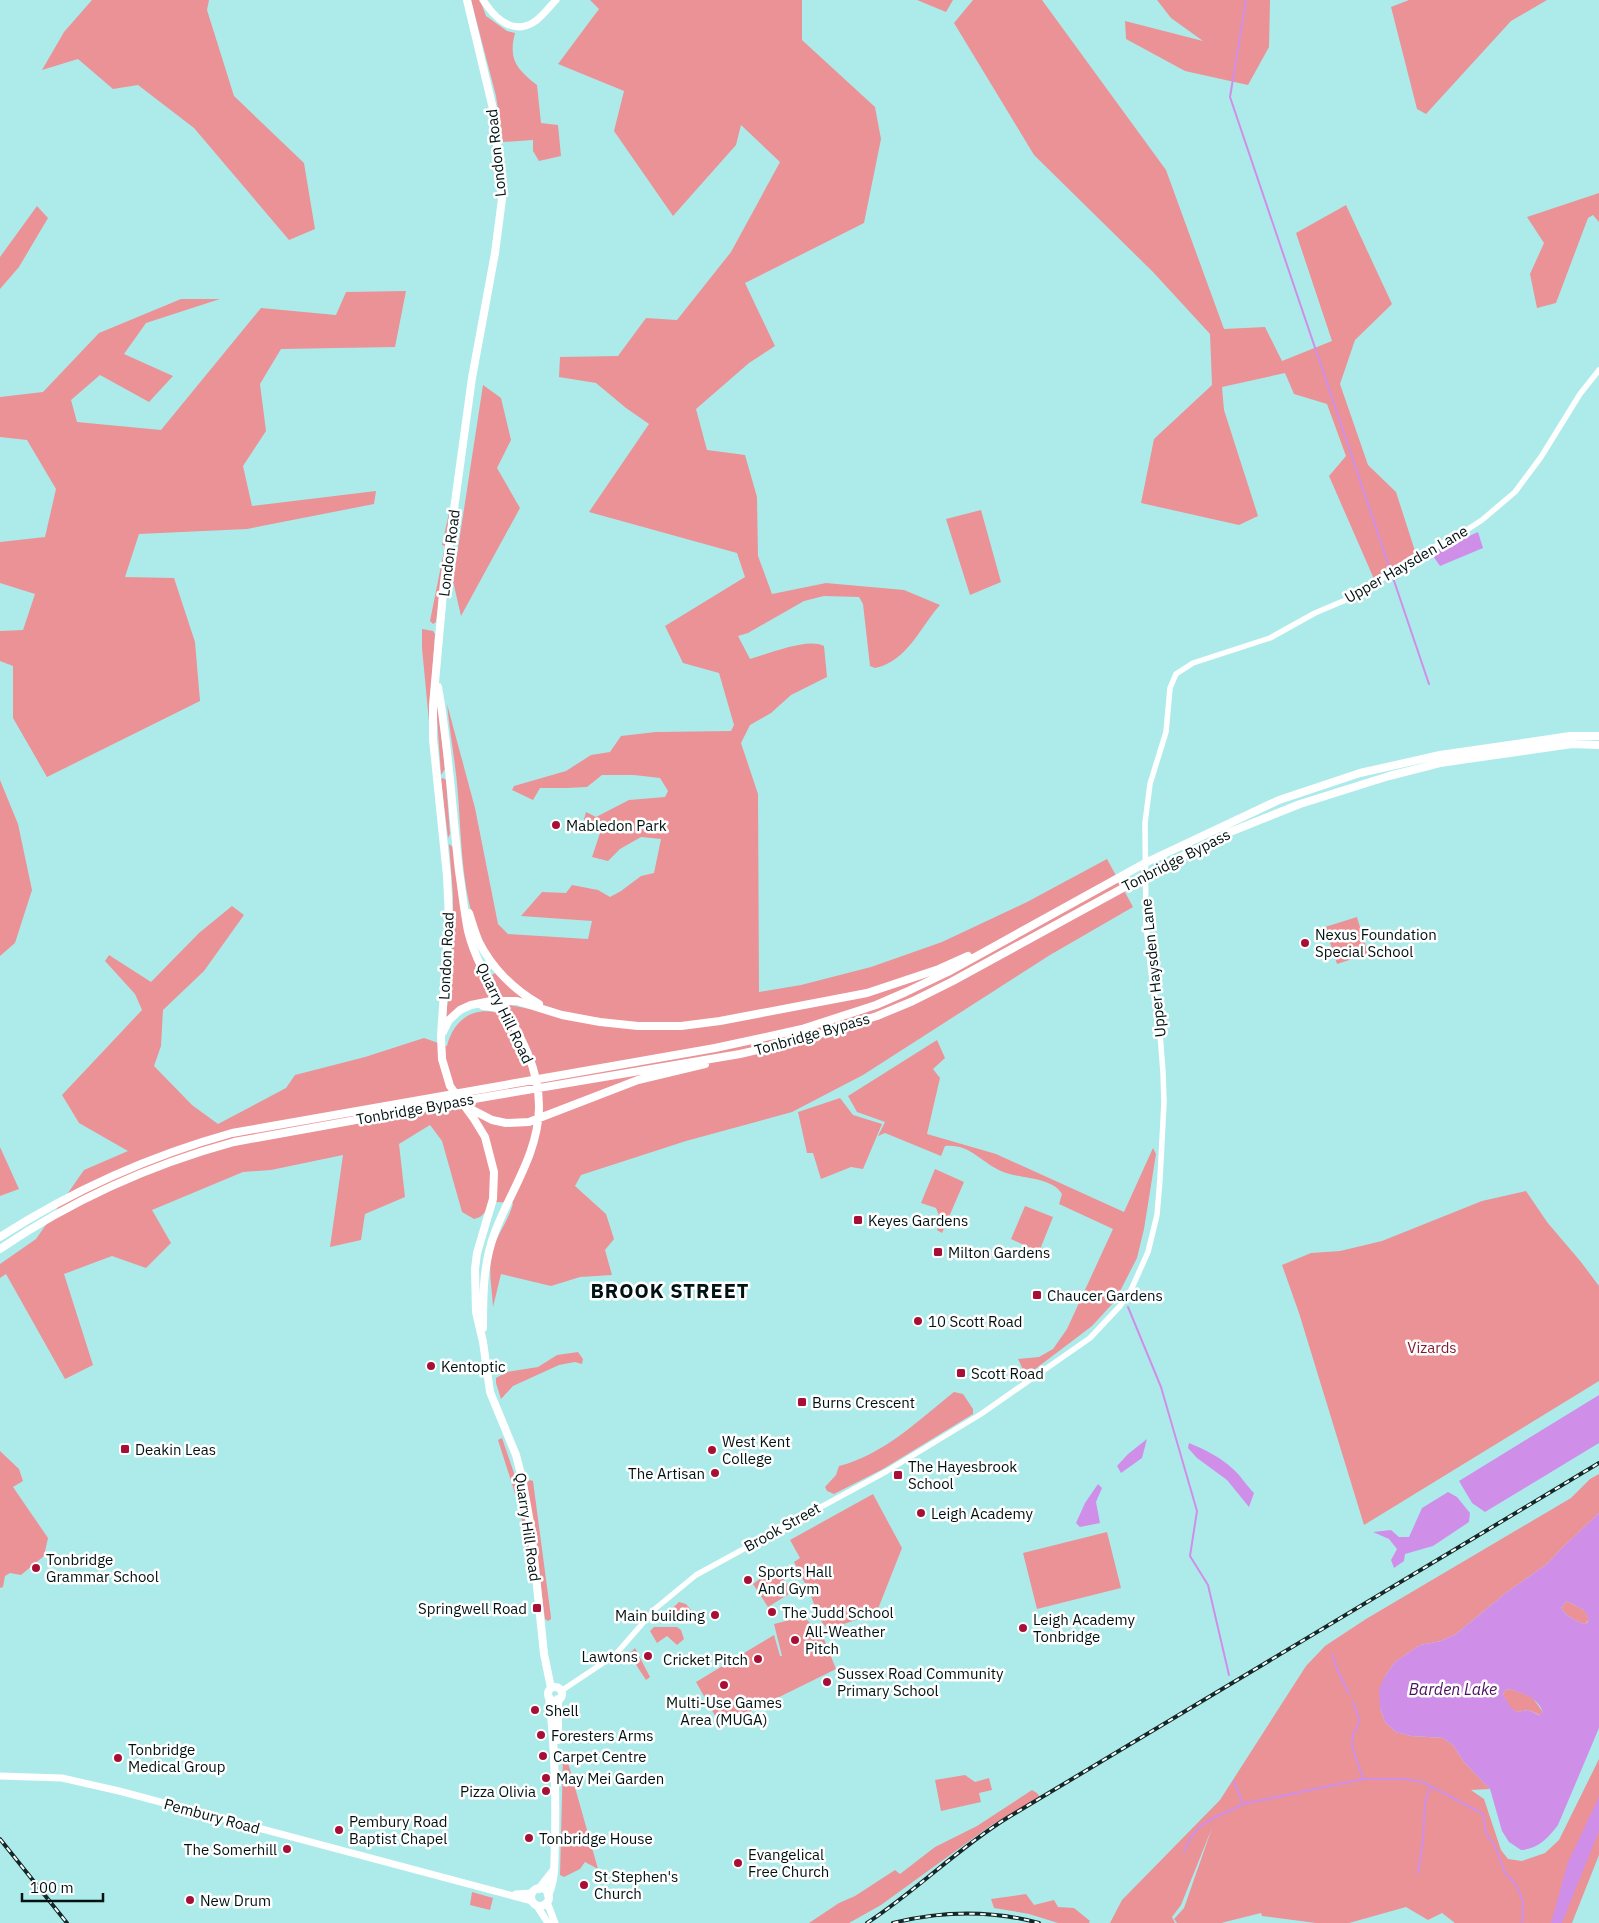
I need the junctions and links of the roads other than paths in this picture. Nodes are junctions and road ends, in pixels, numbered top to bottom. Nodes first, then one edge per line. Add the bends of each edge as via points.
1 (467, 0) edge
2 (483, 0) edge
3 (556, 0) edge
4 (1599, 370) edge
5 (437, 678) junction
6 (1599, 736) edge
7 (1599, 745) edge
8 (463, 896) junction
9 (1027, 929) junction
10 (501, 1001) junction
11 (471, 1005) junction
12 (552, 1011) junction
13 (507, 1014) junction
14 (441, 1036) junction
15 (740, 1054) junction
16 (465, 1106) joint
17 (477, 1117) junction
18 (0, 1237) edge
19 (0, 1248) edge
20 (483, 1342) junction
21 (1022, 1386) joint
22 (551, 1688) junction
23 (561, 1691) junction
24 (549, 1697) junction
25 (558, 1700) junction
26 (555, 1756) junction
27 (0, 1776) edge
28 (554, 1870) junction
29 (535, 1897) junction
30 (547, 1899) junction
31 (548, 1923) edge
32 (554, 1923) edge

1 - 5 highway, London Road via 494,113 502,199 472,378 444,582
2 - 3 main road via 499,20 519,27 534,22
4 - 21 street, Upper Haysden Lane via 1515,492 1482,520 1410,560 1353,597 1260,642 1193,663 1176,674 1170,688 1166,732 1150,784 1145,823 1146,925 1159,1020 1164,1102 1153,1233 1131,1290 1110,1318 1090,1338
5 - 8 highway, Quarry Hill Road
5 - 14 highway, London Road via 433,739 448,876 449,920
6 - 9 highway, Tonbridge Bypass via 1570,736 1440,755 1360,773 1279,800 1162,854
7 - 15 highway, Tonbridge Bypass via 1572,744 1440,764 1300,804 1230,832 1165,864 913,1000 848,1026
8 - 10 highway, Quarry Hill Road via 472,944
8 - 12 highway via 479,942 495,966 520,991
9 - 12 highway via 939,969 867,993 720,1021 681,1026 638,1026 581,1019
9 - 18 highway, Tonbridge Bypass via 906,992 802,1029 706,1050 271,1125 203,1141 146,1160 94,1183
10 - 11 highway
10 - 12 highway via 516,1001
10 - 13 highway, Quarry Hill Road
11 - 13 highway via 500,1008
11 - 14 highway via 454,1014
13 - 20 highway, Quarry Hill Road via 523,1042 536,1080 539,1109 535,1138 495,1231 485,1270
14 - 16 highway, London Road via 442,1059 450,1086
15 - 17 highway via 638,1080 529,1122 506,1123
15 - 19 highway, Tonbridge Bypass via 441,1104 219,1146 97,1191
16 - 17 highway, Quarry Hill Road
17 - 20 highway, Quarry Hill Road via 494,1172 493,1199 475,1269 476,1312
20 - 22 highway, Quarry Hill Road via 490,1392 516,1455 526,1497 544,1654
21 - 23 street, Brook Street via 887,1471 696,1575 656,1608 615,1655
22 - 23 highway via 557,1687
22 - 24 highway
23 - 25 highway
24 - 25 highway
24 - 26 highway
25 - 26 highway
26 - 28 highway
27 - 29 main road, Pembury Road via 62,1778 508,1895
28 - 29 highway
28 - 30 highway
29 - 30 highway via 543,1906
29 - 30 highway via 545,1890
29 - 31 main road
30 - 32 main road

